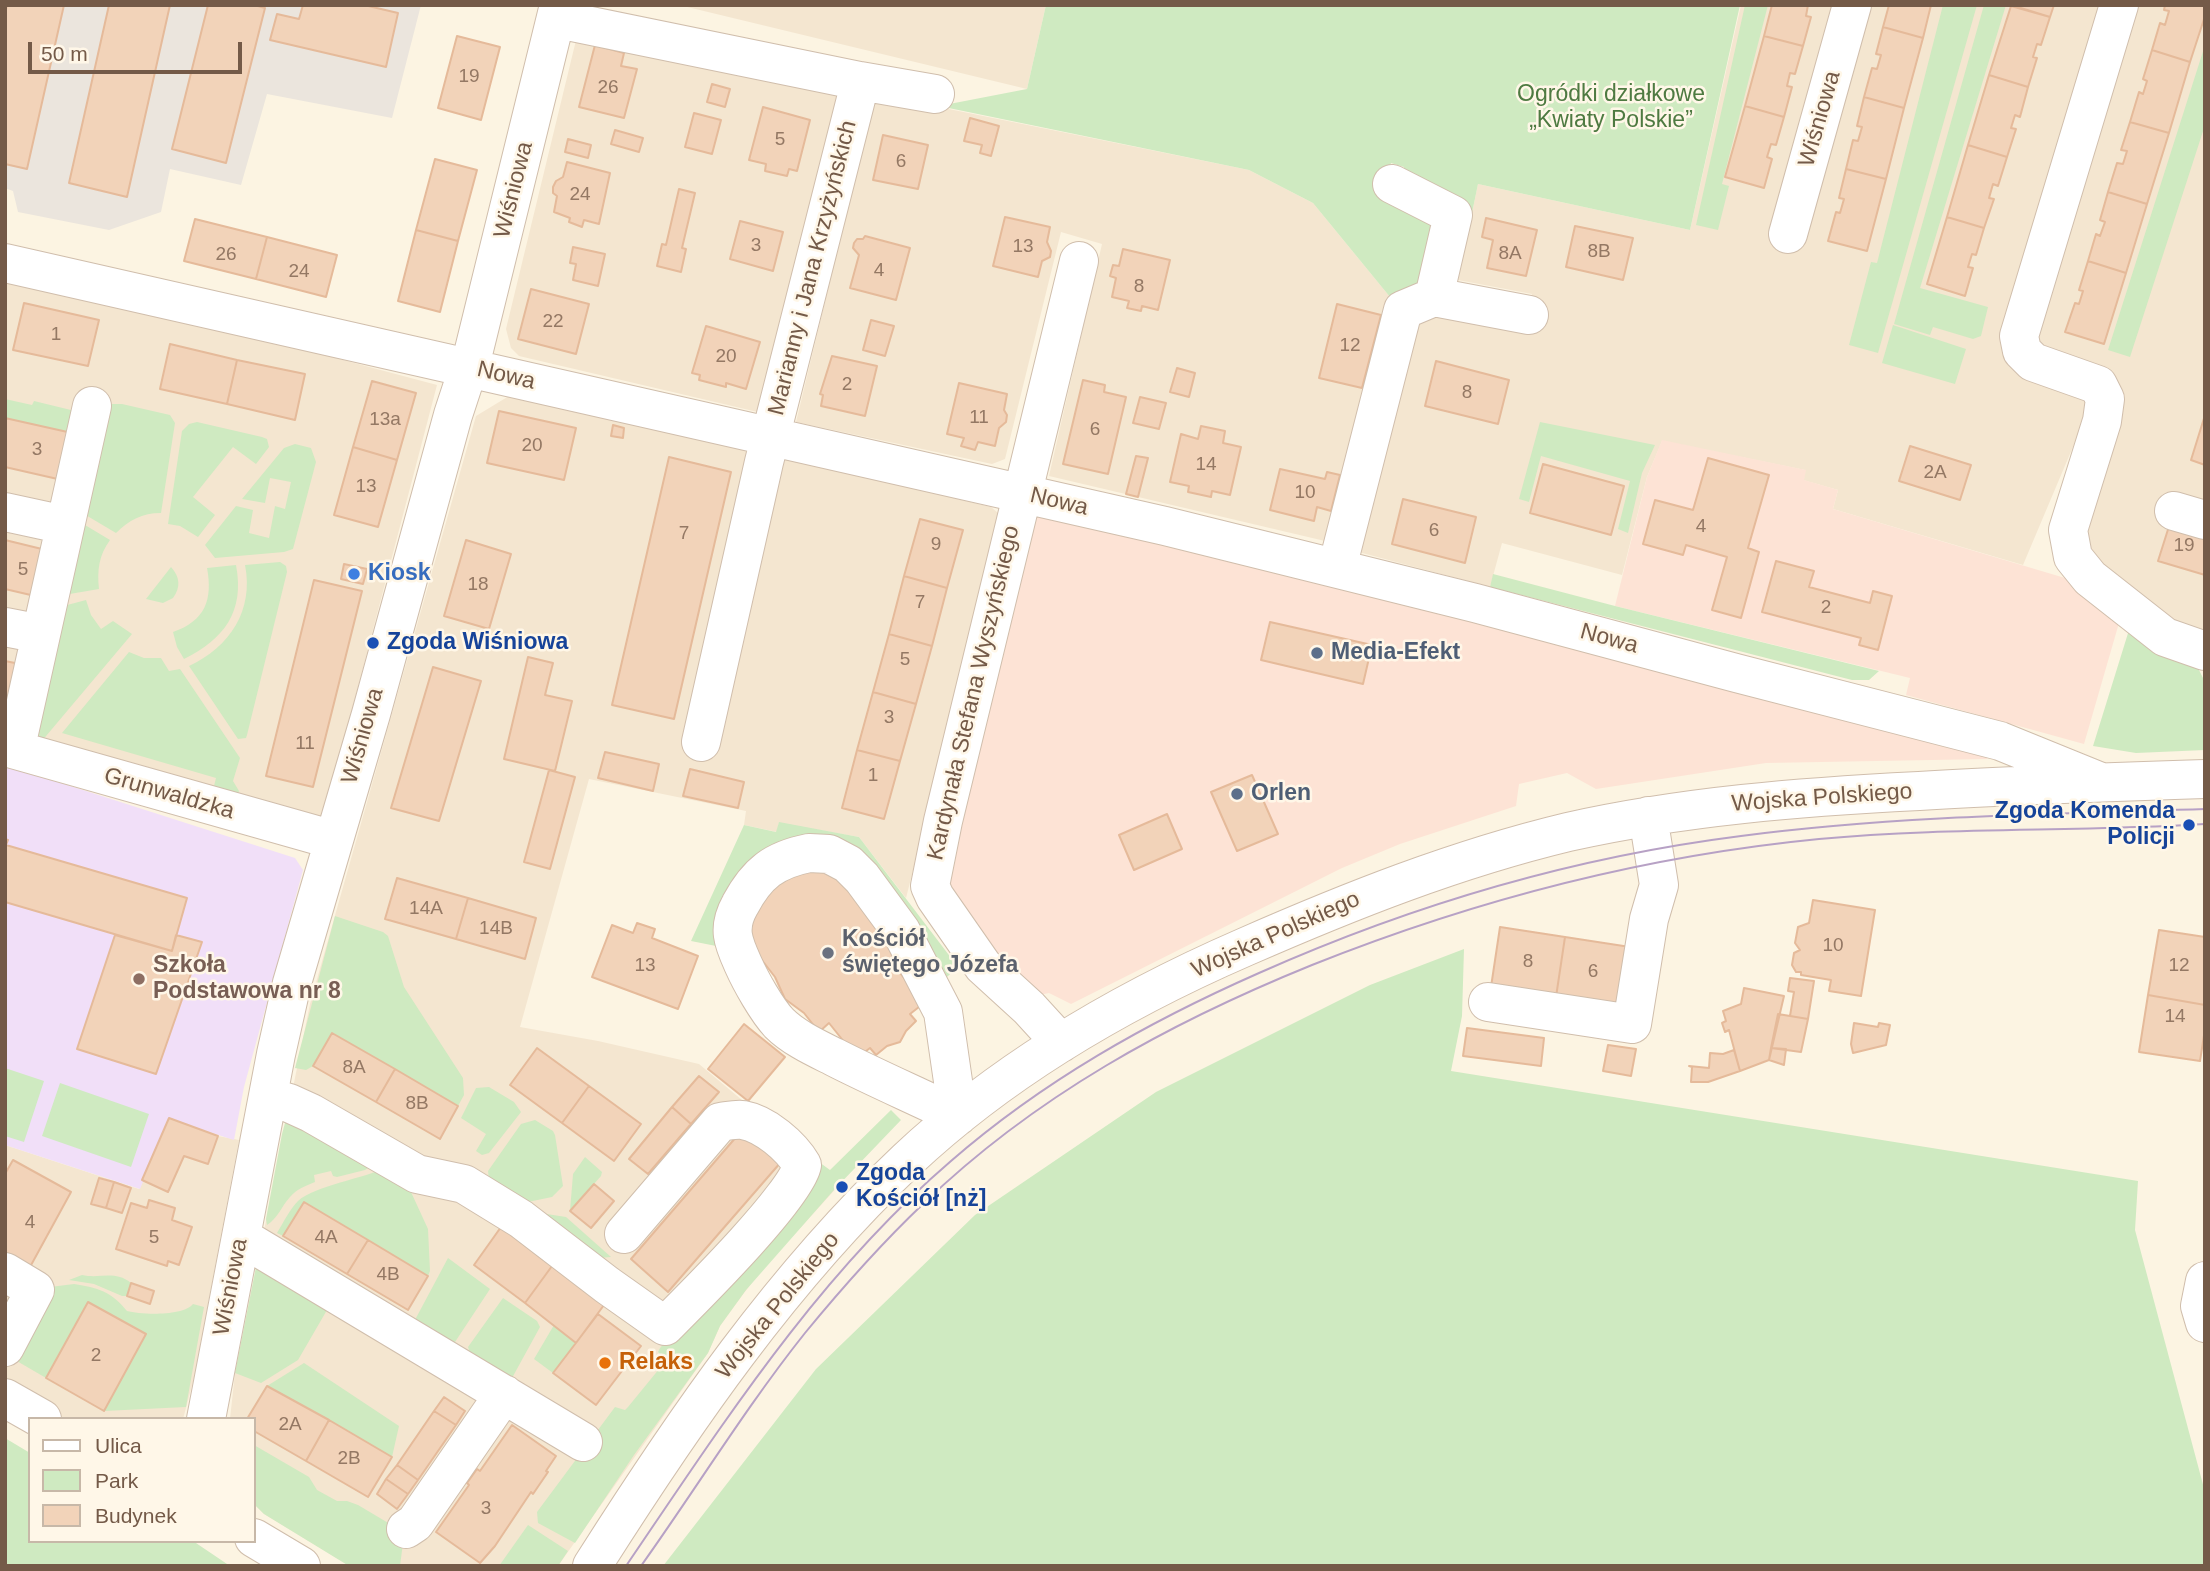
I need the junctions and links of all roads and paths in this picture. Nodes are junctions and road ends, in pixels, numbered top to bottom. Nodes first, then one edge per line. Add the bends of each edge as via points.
1 (1852, 5) edge
2 (2119, 5) edge
3 (558, 12) edge
4 (935, 94) dead end
5 (856, 99) dead end
6 (1392, 184) dead end
7 (1788, 233) dead end
8 (1079, 261) dead end
9 (5, 263) edge
10 (1434, 298) junction
11 (1529, 315) dead end
12 (468, 367) junction
13 (92, 406) dead end
14 (771, 436) junction
15 (1021, 494) junction
16 (5, 512) edge
17 (65, 525) junction
18 (1337, 568) junction
19 (23, 630) edge
20 (2205, 651) edge
21 (701, 743) dead end
22 (11, 745) edge
23 (2205, 779) edge
24 (2101, 782) junction
25 (1648, 816) junction
26 (334, 840) junction
27 (977, 958) junction
28 (1488, 1002) dead end
29 (943, 1012) junction
30 (1061, 1043) junction
31 (268, 1097) junction
32 (958, 1116) junction
33 (624, 1234) dead end
34 (241, 1237) junction
35 (5, 1272) edge
36 (2205, 1281) edge
37 (2205, 1323) edge
38 (5, 1347) edge
39 (504, 1394) junction
40 (5, 1398) edge
41 (38, 1417) edge
42 (206, 1417) edge
43 (583, 1442) dead end
44 (406, 1529) dead end
45 (256, 1539) edge
46 (301, 1566) edge
47 (592, 1566) edge

1 - 7 street, Wiśniowa
2 - 20 street via 2019,336 2022,351 2033,362 2098,385 2105,400 2068,530 2073,557 2090,578 2165,637
3 - 4 street, Wiśniowa
3 - 12 street, Wiśniowa
5 - 14 street, Marianny i Jana Krzyżyńskich
6 - 10 street via 1453,215
8 - 15 street, Kardynała Stefana Wyszyńskiego
9 - 12 street, Nowa
10 - 11 street
10 - 18 street via 1403,310
12 - 14 street, Nowa
12 - 26 street, Wiśniowa
13 - 17 street
14 - 15 street, Nowa
14 - 21 street, Marianny i Jana Krzyżyńskich
15 - 18 street, Nowa
15 - 27 street, Kardynała Stefana Wyszyńskiego via 930,886
16 - 17 street
17 - 19 street
18 - 24 street, Nowa via 2000,741
19 - 22 street
22 - 26 street, Grunwaldzka
23 - 24 street, Wojska Polskiego
24 - 25 street, Wojska Polskiego via 1784,799
25 - 28 street via 1659,886 1632,1024
25 - 30 street, Wojska Polskiego via 1491,853 1388,887 1217,959 1139,997
26 - 31 street, Wiśniowa via 292,983
27 - 29 street via 950,989
27 - 30 street, Kardynała Stefana Wyszyńskiego
29 - 32 street
29 - 32 street via 901,931 862,878 829,854 808,853 767,868 738,907 732,941 779,1023 807,1043
30 - 32 street, Wojska Polskiego
31 - 33 street via 310,1113 417,1174 464,1184 521,1219 665,1326 765,1219 796,1182 802,1165 788,1147 757,1124 720,1122
31 - 34 street, Wiśniowa
32 - 47 street, Wojska Polskiego via 899,1168 783,1293 701,1403
34 - 39 street
34 - 42 street, Wiśniowa
35 - 38 street via 35,1290
36 - 37 street via 2200,1306
39 - 43 street
39 - 44 street via 415,1523
40 - 41 street
45 - 46 street

